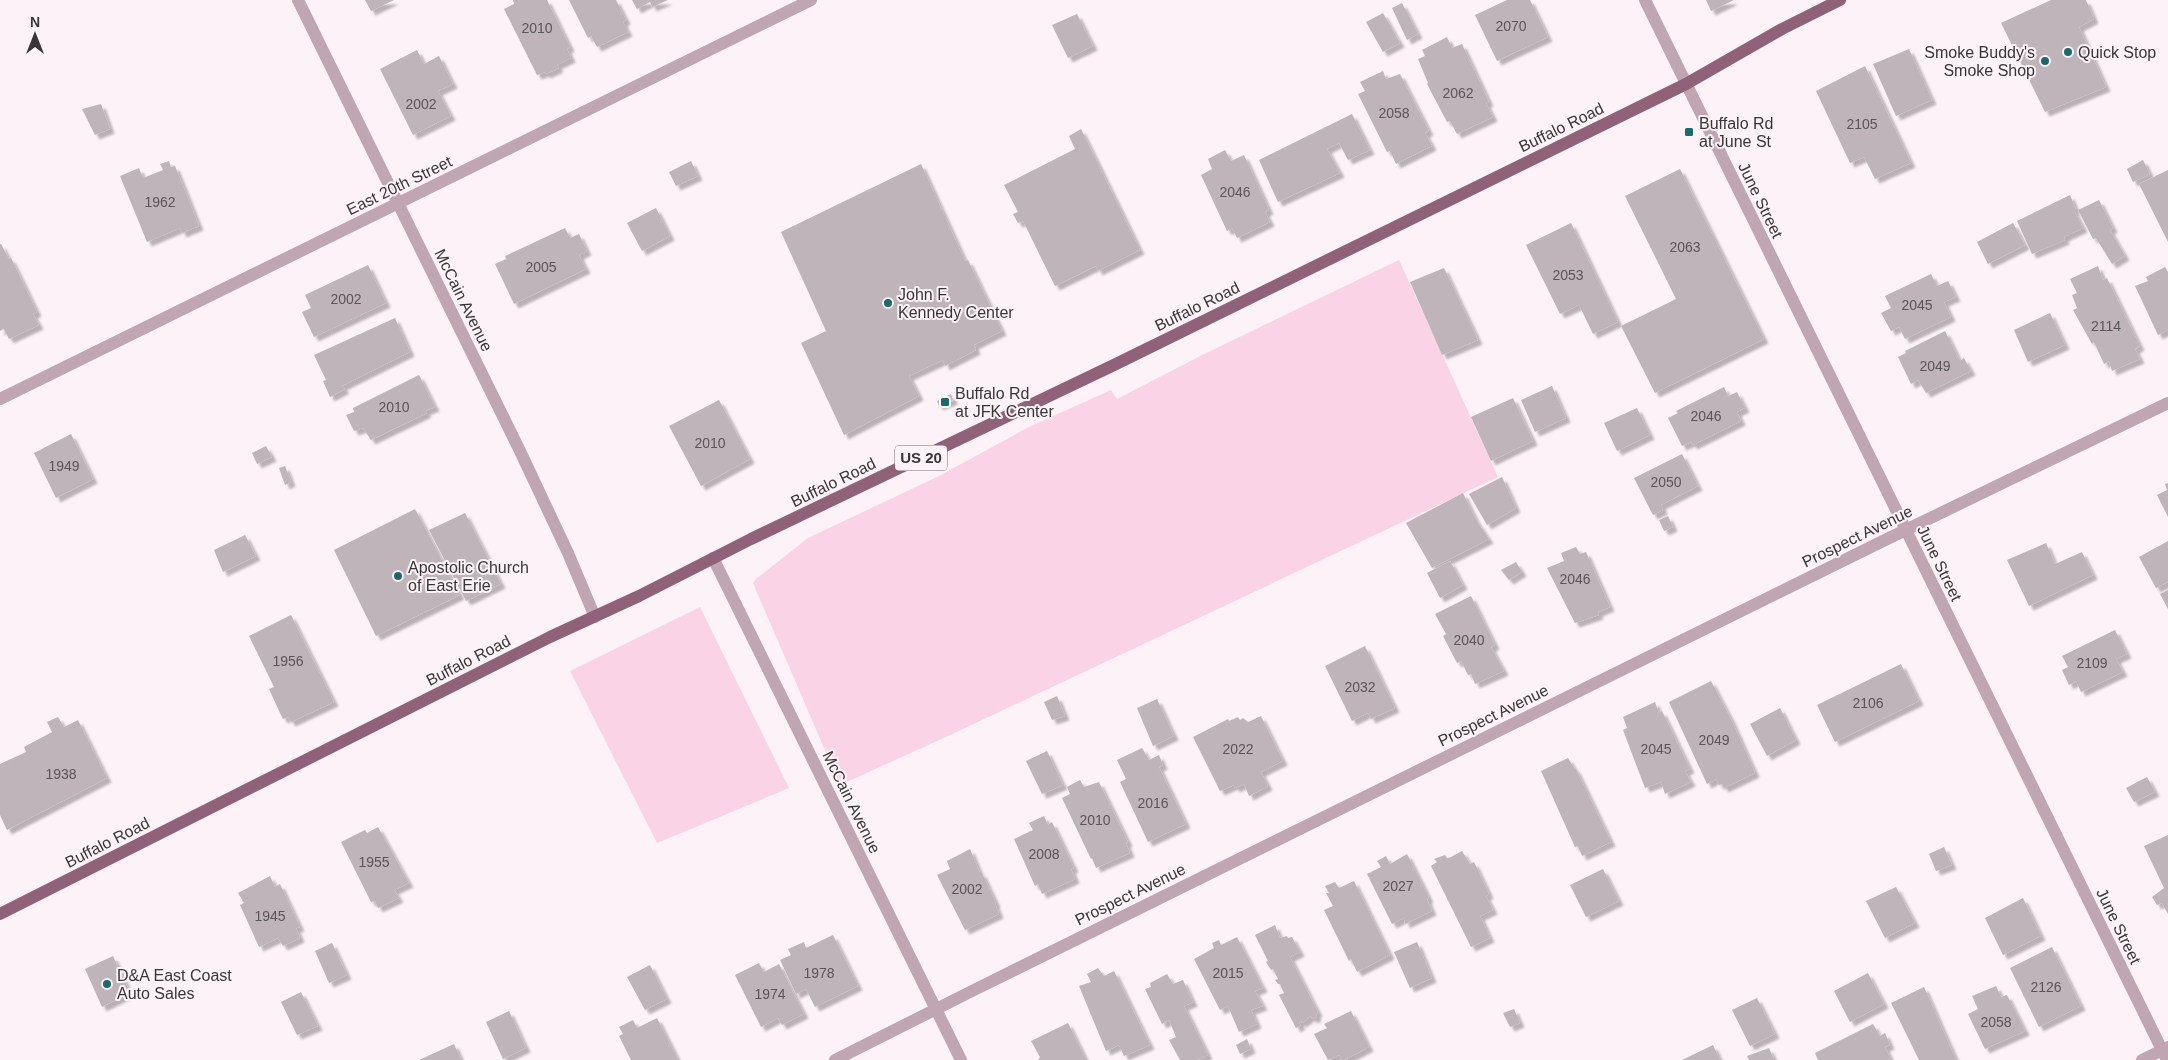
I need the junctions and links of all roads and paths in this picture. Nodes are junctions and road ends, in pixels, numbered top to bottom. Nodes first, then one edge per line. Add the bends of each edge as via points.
1 (298, 0) edge
2 (812, 0) edge
3 (1645, 0) edge
4 (1840, 0) edge
5 (1686, 84) junction
6 (398, 203) junction
7 (0, 399) edge
8 (2168, 403) edge
9 (1906, 530) junction
10 (713, 558) junction
11 (595, 617) junction
12 (0, 914) edge
13 (936, 1009) junction
14 (2166, 1052) edge
15 (835, 1060) edge
16 (961, 1060) edge
17 (2142, 1060) edge

1 - 6 street, McCain Avenue
2 - 6 street, East 20th Street
3 - 5 street, June Street
4 - 5 main road, Buffalo Road / US 20
5 - 9 street, June Street
5 - 10 main road, Buffalo Road / US 20
6 - 7 street, East 20th Street
6 - 11 street, McCain Avenue via 532,476
8 - 9 street, Prospect Avenue
9 - 13 street, Prospect Avenue
9 - 14 street, June Street
10 - 11 main road, Buffalo Road / US 20
10 - 13 street, McCain Avenue
11 - 12 main road, Buffalo Road / US 20
13 - 15 street, Prospect Avenue
13 - 16 street, McCain Avenue
14 - 17 street

